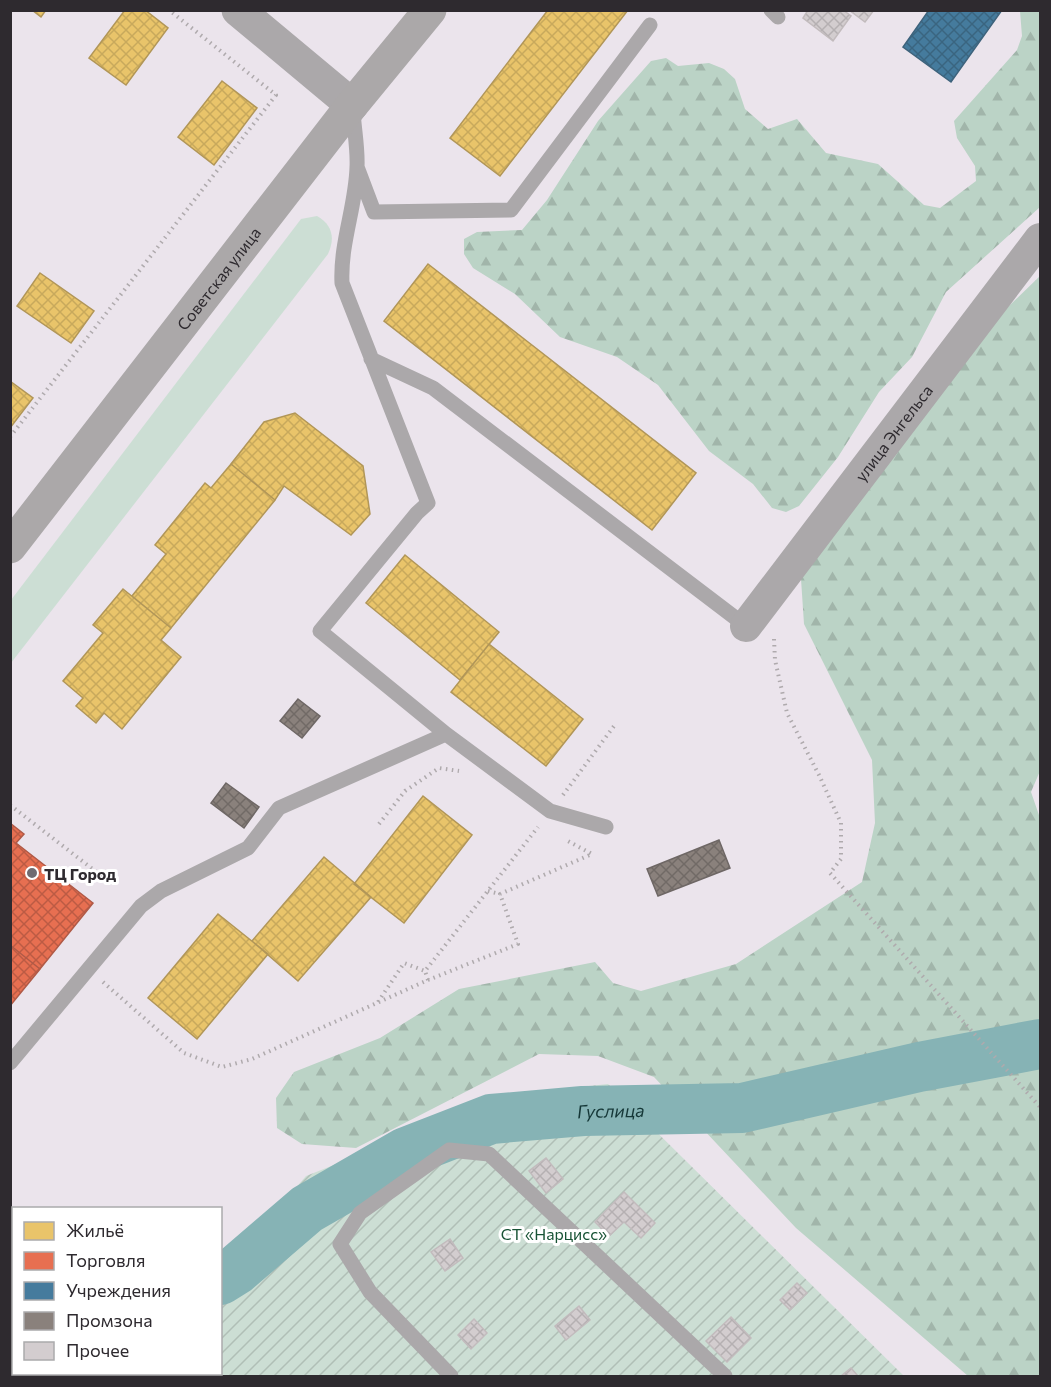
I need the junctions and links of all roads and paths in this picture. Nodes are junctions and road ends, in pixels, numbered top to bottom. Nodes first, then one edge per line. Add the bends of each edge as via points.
1 (169, 10) edge
2 (238, 10) edge
3 (430, 10) edge
4 (650, 26) dead end
5 (352, 105) junction
6 (357, 167) junction
7 (1041, 239) edge
8 (372, 359) junction
9 (10, 436) edge
10 (10, 547) edge
11 (770, 596) junction
12 (746, 626) joint
13 (614, 726) dead end
14 (446, 734) junction
15 (460, 772) dead end
16 (10, 805) edge
17 (550, 811) junction
18 (379, 824) dead end
19 (606, 827) dead end
20 (548, 830) dead end
21 (557, 835) dead end
22 (108, 881) dead end
23 (488, 891) junction
24 (500, 894) junction
25 (89, 970) junction
26 (425, 971) junction
27 (428, 980) junction
28 (377, 1003) junction
29 (10, 1063) edge
30 (1041, 1107) edge
31 (451, 1377) edge
32 (726, 1377) edge

1 - 9 path via 276,95
2 - 5 street
3 - 5 main road, Советская улица
4 - 6 lane via 511,210 374,212
5 - 6 lane
5 - 10 main road, Советская улица
6 - 8 lane via 342,258 342,283
7 - 11 street, улица Энгельса
8 - 12 lane via 433,388
8 - 14 lane via 428,503 320,631
11 - 12 street, улица Энгельса
11 - 30 path via 776,660 787,713 841,823 841,860 830,873
13 - 17 path
14 - 17 lane
14 - 25 lane via 279,808 248,848 161,891 141,906
15 - 18 path via 440,768 405,791
16 - 22 path
17 - 19 lane
20 - 23 path via 539,825
21 - 24 path via 592,854
23 - 24 path
23 - 26 path
24 - 27 path via 518,944
25 - 28 path via 184,1053 222,1067 252,1059
25 - 29 lane
26 - 27 path
26 - 28 path via 404,963
27 - 28 path
31 - 32 lane via 370,1292 340,1244 360,1213 449,1150 489,1154

